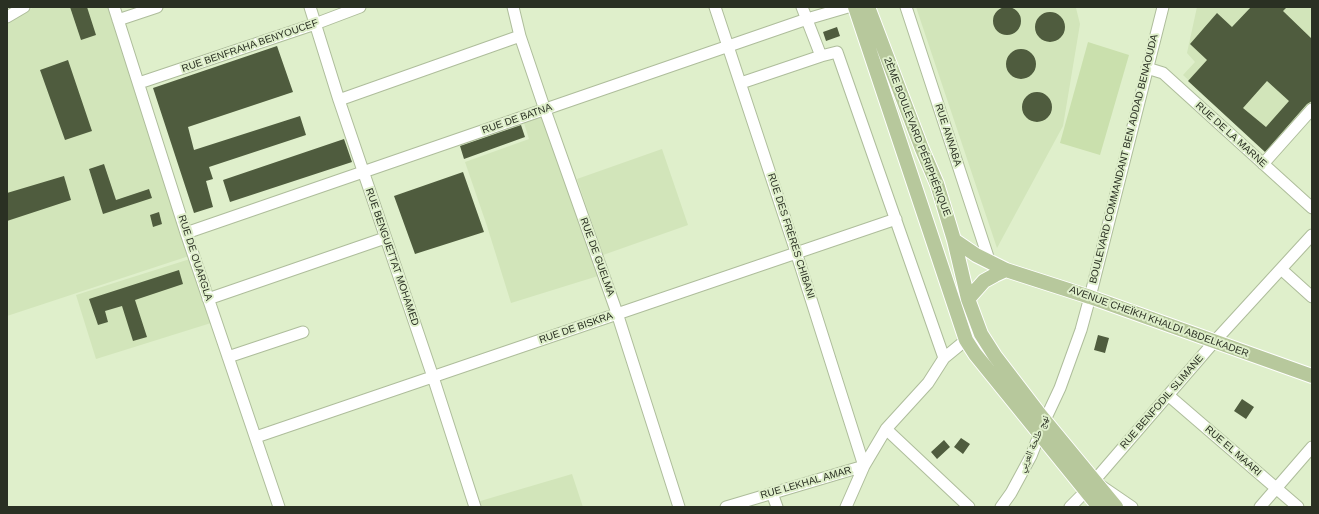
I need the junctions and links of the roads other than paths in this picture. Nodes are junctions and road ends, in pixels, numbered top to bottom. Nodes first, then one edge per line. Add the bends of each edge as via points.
1 (24, 7) edge
2 (114, 7) edge
3 (157, 7) edge
4 (310, 7) edge
5 (360, 7) edge
6 (513, 7) edge
7 (715, 7) edge
8 (802, 7) edge
9 (848, 7) edge
10 (855, 7) edge
11 (868, 7) edge
12 (906, 7) edge
13 (1163, 7) edge
14 (7, 17) edge
15 (807, 19) junction
16 (118, 20) junction
17 (315, 24) junction
18 (520, 36) junction
19 (728, 47) junction
20 (821, 56) junction
21 (1147, 68) junction
22 (139, 83) junction
23 (741, 83) junction
24 (339, 100) junction
25 (1312, 109) edge
26 (545, 110) junction
27 (1263, 164) junction
28 (363, 172) junction
29 (1312, 208) edge
30 (896, 219) junction
31 (186, 233) junction
32 (1312, 235) edge
33 (385, 238) junction
34 (954, 240) junction
35 (796, 252) junction
36 (990, 263) junction
37 (1006, 270) junction
38 (1281, 270) junction
39 (1090, 297) junction
40 (1312, 297) edge
41 (208, 299) junction
42 (968, 299) junction
43 (618, 313) junction
44 (303, 332) dead end
45 (966, 340) junction
46 (1214, 342) junction
47 (228, 357) junction
48 (944, 358) junction
49 (1312, 376) edge
50 (433, 377) junction
51 (1168, 395) junction
52 (886, 429) junction
53 (1045, 431) junction
54 (256, 437) junction
55 (1312, 447) edge
56 (864, 466) junction
57 (1090, 486) junction
58 (1276, 489) junction
59 (772, 493) junction
60 (279, 507) edge
61 (475, 507) edge
62 (679, 507) edge
63 (726, 507) edge
64 (777, 507) edge
65 (846, 507) edge
66 (969, 507) edge
67 (1001, 507) edge
68 (1009, 507) edge
69 (1070, 507) edge
70 (1099, 507) edge
71 (1116, 507) edge
72 (1132, 507) edge
73 (1260, 507) edge
74 (1298, 507) edge

1 - 14 street
2 - 16 street, RUE DE OUARGLA
3 - 16 street
4 - 17 street, RUE BENGUETTAT MOHAMED
5 - 17 street, RUE BENFRAHA BENYOUCEF
6 - 18 street, RUE DE GUELMA
7 - 19 street, RUE DES FRÈRES CHIBANI
8 - 15 street
9 - 15 street, RUE DE BATNA
10 - 45 main road, 2ÈME BOULEVARD PÉRIPHÉRIQUE
11 - 34 main road, 2ÈME BOULEVARD PÉRIPHÉRIQUE via 937,184
12 - 36 street, RUE ANNABA
13 - 21 street, BOULEVARD COMMANDANT BEN ADDAD BENAOUDA
15 - 19 street, RUE DE BATNA
15 - 20 street
16 - 22 street, RUE DE OUARGLA
17 - 22 street, RUE BENFRAHA BENYOUCEF
17 - 24 street, RUE BENGUETTAT MOHAMED
18 - 24 street
18 - 26 street, RUE DE GUELMA
19 - 23 street, RUE DES FRÈRES CHIBANI
19 - 26 street, RUE DE BATNA
20 - 23 street
20 - 30 street via 837,52
21 - 27 street, RUE DE LA MARNE via 1163,73
21 - 39 street, BOULEVARD COMMANDANT BEN ADDAD BENAOUDA
22 - 31 street, RUE DE OUARGLA
23 - 35 street, RUE DES FRÈRES CHIBANI
24 - 28 street, RUE BENGUETTAT MOHAMED
25 - 27 street
26 - 28 street, RUE DE BATNA
26 - 43 street, RUE DE GUELMA
27 - 29 street, RUE DE LA MARNE
28 - 31 street, RUE DE BATNA
28 - 33 street, RUE BENGUETTAT MOHAMED
30 - 35 street, RUE DE BISKRA
30 - 48 street
31 - 41 street, RUE DE OUARGLA
32 - 38 street, RUE BENFODIL SLIMANE
33 - 41 street
33 - 50 street, RUE BENGUETTAT MOHAMED
34 - 36 main road, AVENUE CHEÏKH KHALDI ABDELKADER
34 - 42 main road, 2ÈME BOULEVARD PÉRIPHÉRIQUE
35 - 43 street, RUE DE BISKRA
35 - 56 street, RUE DES FRÈRES CHIBANI
36 - 37 main road, AVENUE CHEÏKH KHALDI ABDELKADER
37 - 39 main road, AVENUE CHEÏKH KHALDI ABDELKADER
37 - 42 main road via 984,281
38 - 40 street
38 - 46 street, RUE BENFODIL SLIMANE
39 - 46 main road, AVENUE CHEÏKH KHALDI ABDELKADER
39 - 53 street, BOULEVARD COMMANDANT BEN ADDAD BENAOUDA
41 - 47 street, RUE DE OUARGLA
42 - 53 main road, 2ÈME BOULEVARD PÉRIPHÉRIQUE via 981,334
43 - 50 street, RUE DE BISKRA
43 - 62 street, RUE DE GUELMA
44 - 47 street
45 - 48 street
45 - 53 main road, 2ÈME BOULEVARD PÉRIPHÉRIQUE via 975,354
46 - 49 main road, AVENUE CHEÏKH KHALDI ABDELKADER
46 - 51 street, RUE BENFODIL SLIMANE
47 - 54 street, RUE DE OUARGLA
48 - 52 street via 928,382
50 - 54 street, RUE DE BISKRA
50 - 61 street, RUE BENGUETTAT MOHAMED
51 - 57 street, RUE BENFODIL SLIMANE
51 - 58 street, RUE EL MAARI
52 - 56 street
52 - 66 street
53 - 57 main road, 2ÈME BOULEVARD PÉRIPHÉRIQUE
53 - 67 street, نهج طلحة العربي
53 - 68 street via 1024,484
54 - 60 street, RUE DE OUARGLA
55 - 58 street
56 - 59 street, RUE LEKHAL AMAR
56 - 65 street
57 - 69 street, RUE BENFODIL SLIMANE
57 - 70 main road, 2ÈME BOULEVARD PÉRIPHÉRIQUE
57 - 71 main road, 2ÈME BOULEVARD PÉRIPHÉRIQUE
57 - 72 street
58 - 73 street
58 - 74 street, RUE EL MAARI
59 - 63 street, RUE LEKHAL AMAR
59 - 64 street

